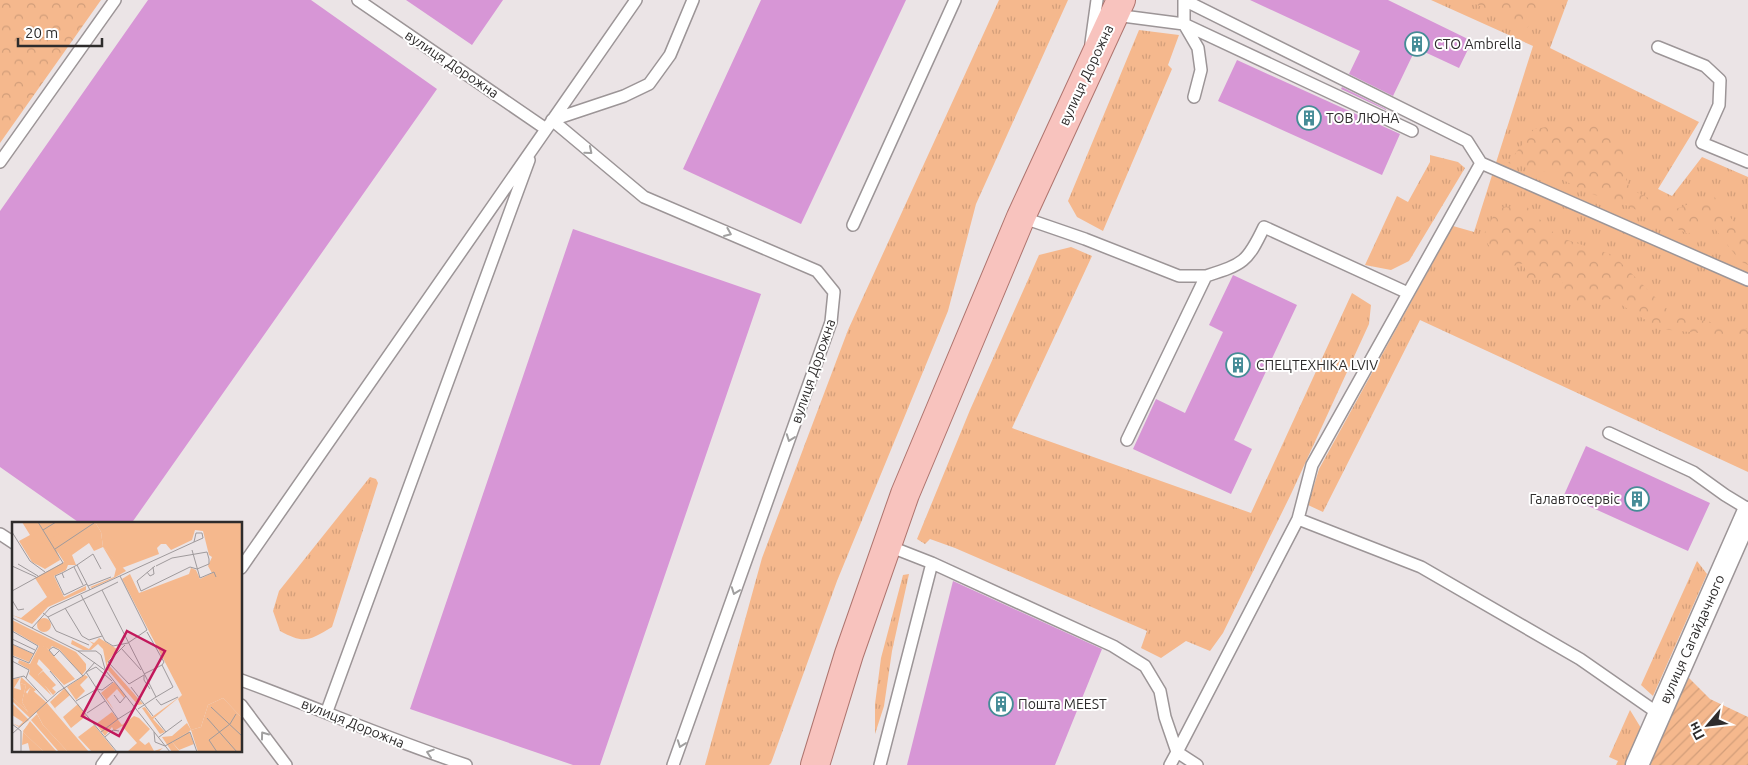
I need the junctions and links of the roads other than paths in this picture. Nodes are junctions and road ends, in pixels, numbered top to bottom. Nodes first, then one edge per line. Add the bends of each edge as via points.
1 (115, 0) edge
2 (358, 0) edge
3 (636, 0) edge
4 (692, 0) edge
5 (955, 0) edge
6 (1184, 0) edge
7 (1111, 5) edge
8 (1184, 24) junction
9 (1658, 48) dead end
10 (1194, 97) dead end
11 (549, 124) junction
12 (1412, 131) dead end
13 (535, 144) junction
14 (0, 162) edge
15 (1748, 162) edge
16 (1481, 163) junction
17 (1021, 217) junction
18 (853, 225) dead end
19 (1206, 276) junction
20 (1748, 280) edge
21 (1408, 293) junction
22 (1609, 433) dead end
23 (1127, 440) dead end
24 (1748, 509) edge
25 (1748, 513) edge
26 (1298, 519) junction
27 (0, 534) edge
28 (12, 542) edge
29 (886, 545) junction
30 (932, 563) junction
31 (242, 567) edge
32 (242, 680) edge
33 (242, 706) edge
34 (327, 711) junction
35 (1659, 714) junction
36 (111, 752) edge
37 (1177, 752) junction
38 (102, 765) edge
39 (286, 765) edge
40 (466, 765) edge
41 (673, 765) edge
42 (815, 765) edge
43 (880, 765) edge
44 (1170, 765) edge
45 (1198, 765) edge
46 (1637, 765) edge

1 - 14 lane
2 - 11 lane, вулиця Дорожна
3 - 11 lane
4 - 11 lane via 670,55 649,84
5 - 18 lane
6 - 8 lane
6 - 16 lane via 1467,141
7 - 8 lane
7 - 17 main road, вулиця Дорожна via 1086,73
8 - 10 lane via 1198,48 1201,70
8 - 12 lane
9 - 15 lane via 1705,66 1720,80 1719,106 1702,143
11 - 13 lane
11 -> 41 lane, вулиця Дорожна via 644,197 817,271 834,292 831,322
13 - 31 lane
13 - 34 lane
16 - 20 lane
16 - 21 lane
17 - 19 lane via 1179,276
17 - 29 main road, вулиця Дорожна
19 - 21 lane via 1237,266 1252,253 1264,227
19 - 23 lane
21 - 26 lane via 1312,465
22 - 24 lane via 1693,472 1724,496
25 - 35 street, вулиця Сагайдачного
26 - 35 lane via 1421,567 1580,659
26 - 37 lane
27 - 28 lane
29 - 30 lane
29 - 42 main road, вулиця Дорожна
30 - 37 lane via 1113,646 1145,666 1160,691
30 - 43 lane
32 - 34 lane, вулиця Дорожна
39 -> 33 lane
40 -> 34 lane, вулиця Дорожна via 394,741
35 - 46 street, вулиця Сагайдачного
36 - 38 lane
37 - 44 lane
37 - 45 lane

